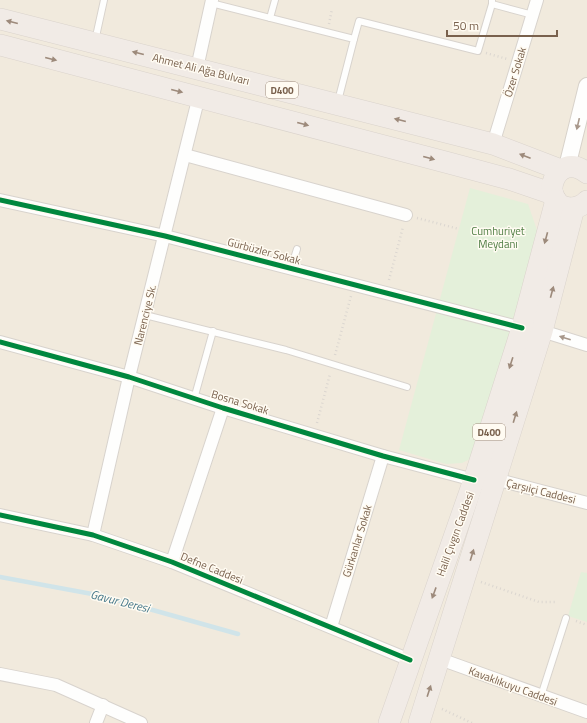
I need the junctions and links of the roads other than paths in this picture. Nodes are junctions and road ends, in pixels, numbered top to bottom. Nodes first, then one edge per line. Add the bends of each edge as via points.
1 (104, 0) edge
2 (274, 0) edge
3 (537, 0) edge
4 (212, 2) edge
5 (492, 2) edge
6 (361, 14) dead end
7 (532, 15) junction
8 (270, 18) junction
9 (0, 19) edge
10 (358, 21) junction
11 (354, 39) junction
12 (94, 42) junction
13 (0, 46) edge
14 (197, 68) junction
15 (587, 86) edge
16 (199, 96) junction
17 (337, 104) junction
18 (493, 144) junction
19 (185, 155) junction
20 (578, 171) edge
21 (0, 200) edge
22 (574, 202) edge
23 (406, 215) road end
24 (165, 236) junction
25 (297, 249) dead end
26 (291, 268) junction
27 (145, 315) junction
28 (532, 329) junction
29 (213, 331) junction
30 (0, 342) edge
31 (587, 345) edge
32 (129, 377) junction
33 (407, 387) dead end
34 (194, 398) junction
35 (223, 408) junction
36 (383, 456) junction
37 (496, 479) junction
38 (474, 480) junction
39 (587, 503) edge
40 (0, 515) edge
41 (93, 535) junction
42 (172, 562) junction
43 (566, 618) dead end
44 (331, 627) junction
45 (440, 659) junction
46 (410, 660) junction
47 (0, 674) edge
48 (541, 696) junction
49 (103, 705) junction
50 (587, 712) edge
51 (96, 723) edge
52 (141, 723) edge
53 (389, 723) edge
54 (419, 723) edge

1 - 12 lane
2 - 8 lane
3 - 7 street, Özer Sokak
4 - 8 lane
4 - 14 street
5 - 7 lane
5 - 10 lane via 478,51
6 - 10 lane
7 - 18 street, Özer Sokak
8 - 11 lane
12 -> 9 highway, Ahmet Ali Ağa Bulvarı / D400
10 - 11 lane
11 - 17 lane
14 -> 12 highway, Ahmet Ali Ağa Bulvarı / D400
13 -> 16 highway, D400
14 - 17 highway, Ahmet Ali Ağa Bulvarı / D400
15 -> 20 street
16 - 19 street, Narenciye Sk.
16 -> 22 highway, D400 via 501,177
18 -> 17 highway, Ahmet Ali Ağa Bulvarı / D400
20 -> 18 highway, Ahmet Ali Ağa Bulvarı / D400
19 - 23 street
19 - 24 street, Narenciye Sk.
20 - 22 highway, Halil Çıvgın Caddesi via 552,181
21 - 24 street, Gürbüzler Sokak
22 - 28 highway, Halil Çıvgın Caddesi / D400
24 - 26 street, Gürbüzler Sokak
24 - 27 street, Narenciye Sk.
25 - 26 lane
26 - 28 street, Gürbüzler Sokak
27 - 29 lane
27 - 32 street, Narenciye Sk.
31 -> 28 street, Gürbüzler Sokak
37 -> 28 highway, Halil Çıvgın Caddesi / D400
28 -> 38 highway, Halil Çıvgın Caddesi / D400
29 - 33 lane
29 - 34 lane
30 - 32 street, Bosna Sokak
32 - 34 street, Bosna Sokak
32 - 41 street, Narenciye Sk.
34 - 35 street, Bosna Sokak
35 - 36 street, Bosna Sokak
35 - 42 street
36 - 38 street, Bosna Sokak
36 - 44 street, Gürkanlar Sokak
37 - 39 street, Çarşıiçi Caddesi
45 -> 37 highway, Halil Çıvgın Caddesi / D400
38 -> 46 highway, Halil Çıvgın Caddesi / D400
40 - 41 street, Defne Caddesi
41 - 42 street, Defne Caddesi
42 - 44 street, Defne Caddesi
43 - 48 lane
44 - 46 street, Defne Caddesi
45 - 48 street, Kavaklıkuyu Caddesi
54 -> 45 highway, D400
46 - 53 highway, D400
47 - 49 street via 56,685
48 - 50 street, Kavaklıkuyu Caddesi
49 - 51 street
49 - 52 street

